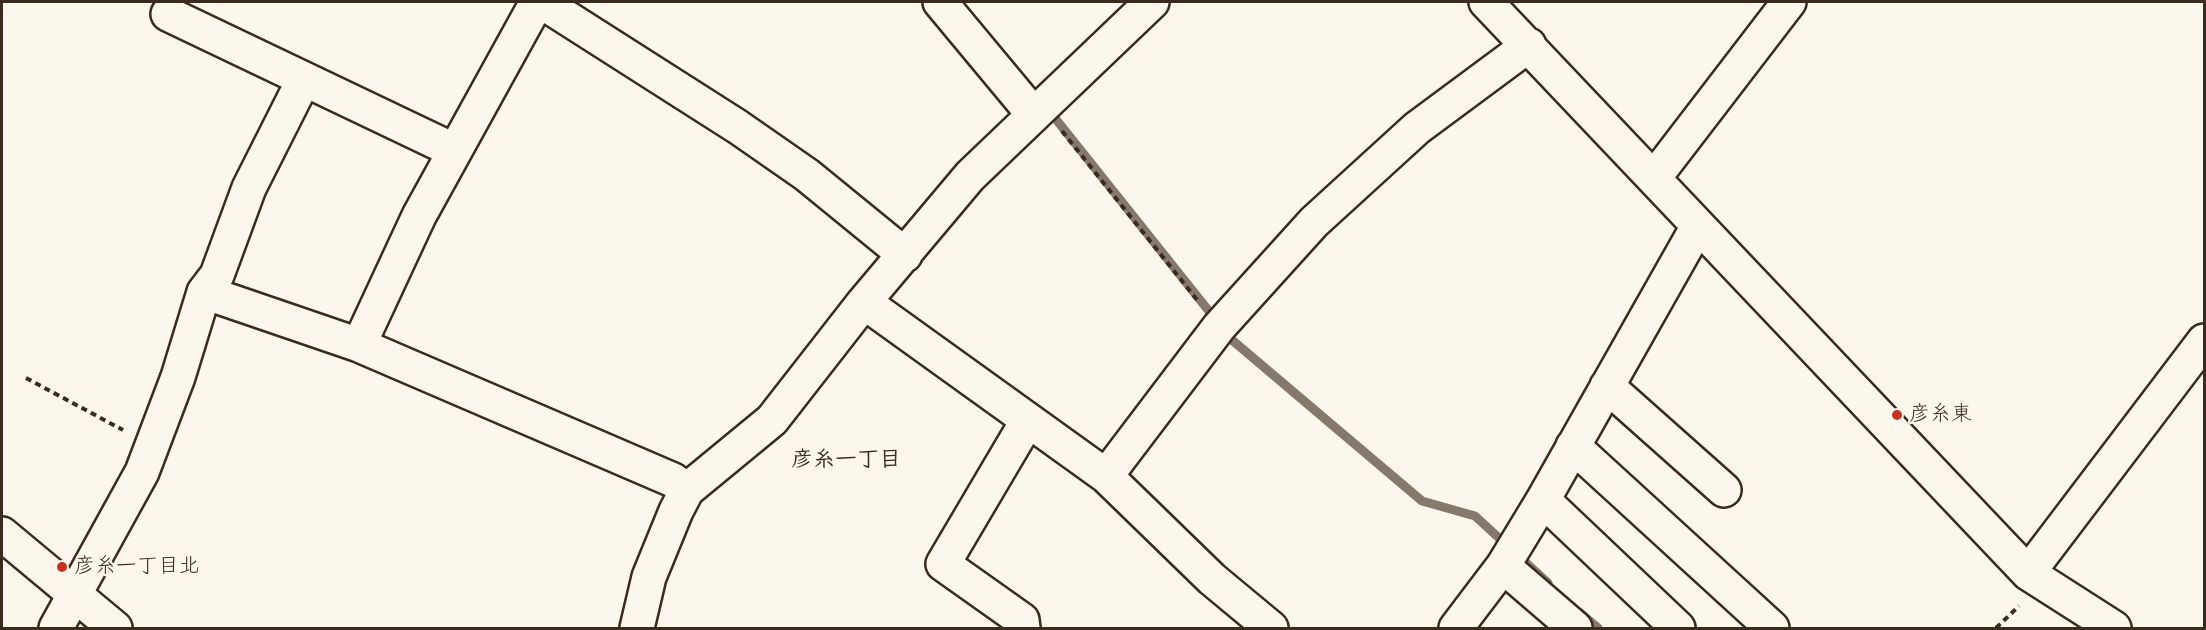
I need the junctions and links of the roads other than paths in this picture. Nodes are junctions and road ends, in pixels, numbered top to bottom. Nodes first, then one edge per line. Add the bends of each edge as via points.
1 (537, 2) edge
2 (542, 2) edge
3 (940, 2) edge
4 (1152, 2) edge
5 (1486, 2) edge
6 (1789, 2) edge
7 (168, 14) dead end
8 (1528, 45) junction
9 (304, 79) junction
10 (1038, 111) junction
11 (454, 151) junction
12 (1653, 178) junction
13 (1698, 226) junction
14 (905, 255) junction
15 (204, 292) junction
16 (864, 302) junction
17 (2205, 341) edge
18 (359, 345) junction
19 (1607, 386) junction
20 (1028, 420) junction
21 (1573, 446) junction
22 (1106, 476) junction
23 (687, 490) junction
24 (1724, 490) dead end
25 (1543, 500) junction
26 (2, 534) edge
27 (1503, 566) junction
28 (2027, 587) junction
29 (75, 594) junction
30 (56, 628) edge
31 (114, 628) edge
32 (637, 628) edge
33 (1023, 628) edge
34 (1271, 628) edge
35 (1456, 628) edge
36 (1575, 628) edge
37 (1678, 628) edge
38 (1772, 628) edge
39 (2114, 628) edge

1 - 11 street
2 - 14 street via 747,133 807,175
3 - 10 street
4 - 10 street
5 - 8 street
6 - 12 street
7 - 9 street
8 - 12 street
8 - 22 street via 1417,128 1314,222 1219,327
9 - 11 street
9 - 15 street via 249,188 218,275
10 - 14 street via 970,176
11 - 18 street
12 - 13 street
13 - 19 street
13 - 28 street
14 - 16 street
15 - 18 street
15 - 29 street via 178,377 142,472
16 - 20 street
16 - 23 street via 772,420
17 - 28 street
18 - 23 street via 673,480
19 - 21 street
19 - 24 street
20 - 22 street
20 - 33 street via 943,564 1022,620
21 - 25 street
21 - 38 street
22 - 34 street via 1212,579
23 - 32 street via 649,577
25 - 27 street
25 - 37 street
26 - 29 street
27 - 35 street
27 - 36 street
28 - 39 street
29 - 30 street
29 - 31 street

